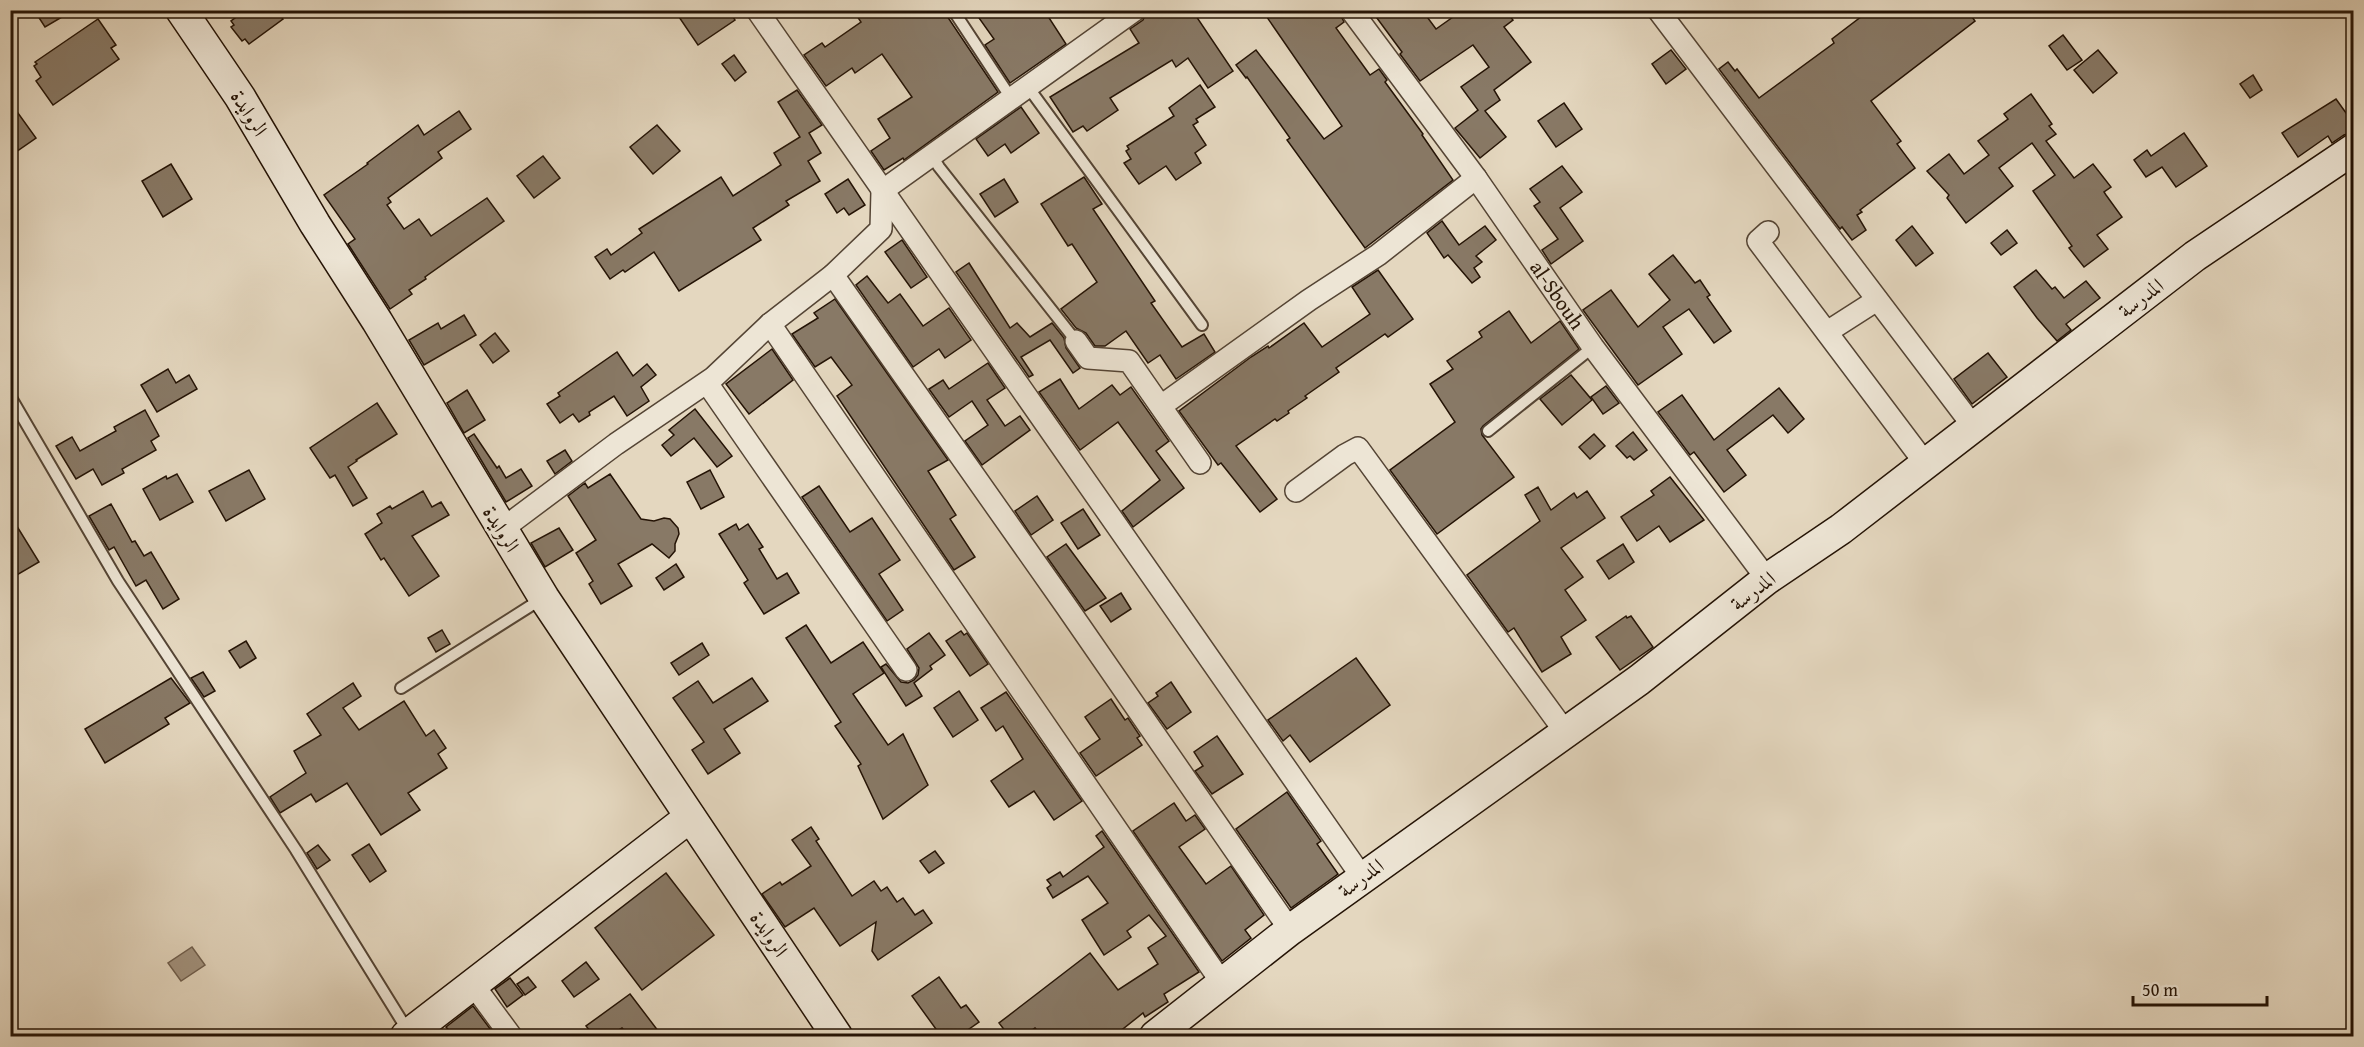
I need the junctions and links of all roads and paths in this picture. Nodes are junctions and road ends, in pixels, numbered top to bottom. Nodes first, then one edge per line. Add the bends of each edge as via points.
1 (180, 10) edge
2 (758, 10) edge
3 (953, 10) edge
4 (1135, 10) edge
5 (1352, 10) edge
6 (1658, 10) edge
7 (1019, 93) junction
8 (2354, 149) edge
9 (932, 156) junction
10 (1476, 177) junction
11 (882, 191) junction
12 (1768, 232) dead end
13 (833, 275) junction
14 (1877, 300) junction
15 (770, 324) junction
16 (1202, 325) dead end
17 (1827, 332) junction
18 (1076, 341) joint
19 (1593, 347) junction
20 (707, 383) junction
21 (10, 396) edge
22 (1161, 405) junction
23 (1973, 426) junction
24 (1488, 430) dead end
25 (1200, 463) dead end
26 (1925, 463) junction
27 (1296, 491) dead end
28 (501, 530) junction
29 (1767, 579) junction
30 (544, 598) junction
31 (906, 670) dead end
32 (401, 688) dead end
33 (1566, 733) junction
34 (690, 817) junction
35 (1362, 877) junction
36 (1290, 930) junction
37 (472, 983) junction
38 (1222, 983) junction
39 (408, 1035) edge
40 (511, 1036) edge
41 (837, 1036) edge
42 (1155, 1036) edge

1 - 28 street, الروايدة via 240,97
2 - 11 street
3 - 7 lane
4 - 7 street
5 - 10 street, al-Sbouh
6 - 14 street
7 - 9 street
7 - 16 lane
8 - 23 street, المدرسة via 2195,256
9 - 11 street
9 - 18 lane
10 - 19 street, al-Sbouh
10 - 22 street via 1378,255
11 - 13 street via 881,229
11 - 35 street
12 - 17 street via 1758,241
13 - 15 street
13 - 36 street
14 - 17 street
14 - 23 street
15 - 20 street
15 - 38 street
17 - 26 street
18 - 22 street via 1088,358 1129,361
19 - 24 lane
19 - 29 street, al-Sbouh
20 - 28 street via 616,444
20 - 31 street
21 - 39 lane via 118,581 296,850
22 - 25 street
23 - 26 street, المدرسة
26 - 29 street, المدرسة via 1841,529
27 - 33 street via 1359,448
28 - 30 street, الروايدة
29 - 33 street, المدرسة
30 - 32 lane
30 - 34 street, الروايدة
33 - 35 street, المدرسة
34 - 37 street
34 - 41 street, الروايدة
35 - 36 street, المدرسة
36 - 38 street, المدرسة
37 - 39 street
37 - 40 street
38 - 42 street, المدرسة

